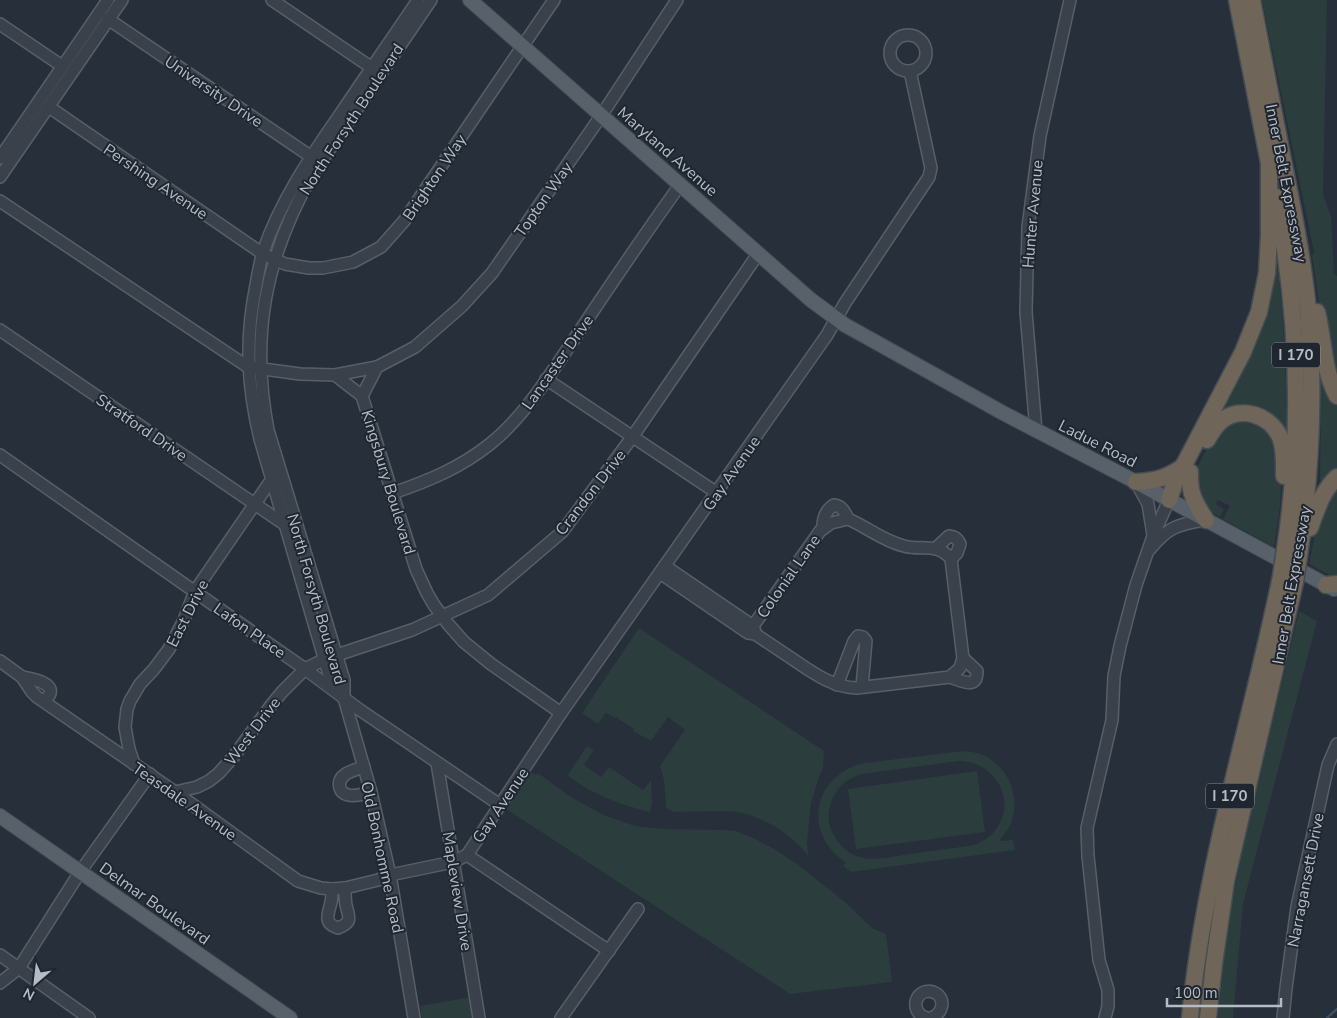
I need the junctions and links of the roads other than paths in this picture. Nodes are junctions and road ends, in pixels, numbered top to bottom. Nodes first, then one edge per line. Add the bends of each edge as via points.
1 (108, 0) edge
2 (122, 0) edge
3 (272, 0) edge
4 (418, 0) edge
5 (430, 0) edge
6 (470, 0) edge
7 (482, 0) edge
8 (554, 0) edge
9 (678, 0) edge
10 (1070, 0) edge
11 (1237, 0) edge
12 (1252, 0) edge
13 (108, 20) junction
14 (0, 24) edge
15 (500, 26) junction
16 (523, 46) junction
17 (62, 66) junction
18 (376, 70) junction
19 (910, 70) dead end
20 (48, 107) junction
21 (601, 116) junction
22 (0, 158) edge
23 (315, 160) junction
24 (1269, 163) junction
25 (0, 177) edge
26 (680, 185) junction
27 (0, 201) edge
28 (1299, 241) junction
29 (263, 254) junction
30 (758, 254) junction
31 (275, 260) junction
32 (840, 322) junction
33 (0, 330) edge
34 (377, 367) junction
35 (248, 368) junction
36 (260, 369) junction
37 (335, 375) junction
38 (546, 379) junction
39 (362, 396) junction
40 (1337, 396) edge
41 (1036, 431) junction
42 (633, 436) junction
43 (0, 455) edge
44 (279, 469) junction
45 (1187, 469) junction
46 (1337, 477) edge
47 (271, 480) junction
48 (1136, 482) junction
49 (393, 493) junction
50 (717, 493) junction
51 (1168, 500) junction
52 (254, 504) junction
53 (848, 519) junction
54 (1206, 520) junction
55 (284, 524) junction
56 (823, 527) junction
57 (1153, 536) junction
58 (936, 548) junction
59 (1147, 552) junction
60 (1292, 552) junction
61 (950, 559) junction
62 (663, 570) junction
63 (1288, 579) junction
64 (1333, 586) edge
65 (195, 591) junction
66 (442, 617) junction
67 (754, 630) junction
68 (337, 655) junction
69 (963, 658) junction
70 (325, 659) junction
71 (0, 661) edge
72 (306, 669) junction
73 (950, 677) junction
74 (837, 685) junction
75 (862, 687) junction
76 (344, 698) junction
77 (561, 713) junction
78 (1337, 744) edge
79 (134, 764) junction
80 (437, 764) junction
81 (364, 767) junction
82 (150, 774) junction
83 (175, 792) junction
84 (371, 792) junction
85 (500, 805) junction
86 (0, 816) edge
87 (467, 856) junction
88 (454, 862) junction
89 (80, 872) junction
90 (390, 875) junction
91 (345, 888) junction
92 (332, 889) junction
93 (638, 910) dead end
94 (609, 951) junction
95 (0, 955) edge
96 (19, 968) junction
97 (0, 983) edge
98 (89, 1018) edge
99 (290, 1018) edge
100 (414, 1018) edge
101 (479, 1018) edge
102 (561, 1018) edge
103 (926, 1018) edge
104 (931, 1018) edge
105 (1105, 1018) edge
106 (1190, 1018) edge
107 (1208, 1018) edge
108 (1283, 1018) edge

1 - 17 street
2 - 13 street
3 - 18 street
4 - 18 street, North Forsyth Boulevard
5 - 18 street, North Forsyth Boulevard
6 - 15 main road, Maryland Avenue
7 - 15 main road
8 - 16 street, Brighton Way
9 - 21 street, Topton Way
10 - 41 street, Hunter Avenue via 1040,136 1028,227 1026,312
11 - 24 highway, Inner Belt Expressway / I 170
12 - 28 highway, Inner Belt Expressway / I 170
13 - 20 street
13 - 23 street, University Drive
14 - 17 street
15 - 16 main road, Maryland Avenue
16 - 21 main road, Maryland Avenue
16 - 31 street, Brighton Way via 404,221 381,247 353,262 323,268 295,266
17 - 22 street
18 - 23 street, North Forsyth Boulevard
19 - 32 street, Gay Avenue via 931,168 929,178 845,303
20 - 25 street
20 - 29 street, Pershing Avenue
21 - 26 main road, Maryland Avenue
21 - 34 street, Topton Way via 492,273 462,306 416,347
23 - 29 street, North Forsyth Boulevard via 282,206
23 - 31 street, North Forsyth Boulevard
24 - 45 highway via 1269,256 1264,294 1243,352
24 - 60 highway, Inner Belt Expressway / I 170 via 1289,272 1296,356
26 - 30 main road, Maryland Avenue
26 - 38 street, Lancaster Drive
27 - 35 street
28 - 40 highway via 1319,321 1325,364
28 - 60 highway, Inner Belt Expressway / I 170 via 1308,310 1311,393 1309,476
29 - 31 street, Brighton Way
29 - 35 street, North Forsyth Boulevard via 251,316
30 - 32 main road, Maryland Avenue
30 - 42 street, Crandon Drive
31 - 36 street, North Forsyth Boulevard via 263,312
32 - 41 main road, Ladue Road
32 - 50 street, Gay Avenue via 822,342
33 - 52 street, Stratford Drive
34 - 37 street, Topton Way
34 - 39 street
35 - 36 street
35 - 47 street, North Forsyth Boulevard via 256,423
36 - 37 street
36 - 44 street, North Forsyth Boulevard via 264,410
37 - 39 street, Kingsbury Boulevard
38 - 42 street
38 - 49 street, Lancaster Drive via 512,424 489,445 448,472
39 - 49 street, Kingsbury Boulevard
41 - 48 main road, Ladue Road
42 - 50 street
42 - 66 street, Crandon Drive via 562,532 488,595
43 - 65 street, Lafon Place
44 - 47 street, East Drive
44 - 68 street, North Forsyth Boulevard
45 - 48 highway via 1154,481
45 - 51 highway via 1183,486
45 - 54 highway via 1194,501
45 - 60 highway via 1221,421 1246,413 1269,423 1276,430 1283,447
46 - 60 highway via 1326,490
47 - 52 street, East Drive
47 - 55 street, North Forsyth Boulevard
48 - 51 main road, Ladue Road
48 - 57 street via 1148,504
49 - 66 street, Kingsbury Boulevard via 416,569
50 - 62 street, Gay Avenue
51 - 54 main road, Ladue Road
51 - 57 street
52 - 55 street, Stratford Drive
52 - 65 street, East Drive
53 - 56 street, Colonial Lane
53 - 56 street, Colonial Lane via 844,510 834,505 828,508
53 - 58 street, Colonial Lane via 905,547
54 - 59 street via 1177,525
54 - 64 main road, Ladue Road
55 - 70 street, North Forsyth Boulevard
56 - 67 street, Colonial Lane
57 - 59 street
58 - 61 street
58 - 61 street, Colonial Lane via 949,536 955,537 960,544
59 - 105 street via 1115,667 1112,720 1087,828 1098,960 1108,990
60 - 63 highway, Inner Belt Expressway / I 170, bridge
61 - 69 street, Colonial Lane
62 - 67 street, Colonial Lane via 736,619 748,633
62 - 77 street, Gay Avenue
63 - 106 highway, Inner Belt Expressway / I 170 via 1268,635 1215,862 1198,952
63 - 107 highway, Inner Belt Expressway / I 170 via 1227,872
65 - 72 street, Lafon Place
65 - 79 street, East Drive via 169,649 134,692 127,709 126,737
66 - 68 street, Crandon Drive
66 - 77 street, Kingsbury Boulevard via 477,653
67 - 74 street, Colonial Lane via 822,679
68 - 70 street, Crandon Drive
68 - 76 street, North Forsyth Boulevard via 344,680
69 - 73 street via 960,668
69 - 73 street, Colonial Lane via 977,671 977,678 969,683
70 - 72 street, West Drive
70 - 76 street, North Forsyth Boulevard via 330,678
71 - 79 street, Teasdale Avenue via 22,677 49,686 49,696 44,701
72 - 76 street, Lafon Place
72 - 83 street, West Drive via 272,704 219,774 197,787
73 - 75 street, Colonial Lane
74 - 75 street, Colonial Lane
74 - 75 street via 858,636 866,641
76 - 80 street, Lafon Place
76 - 81 street, Old Bonhomme Road
77 - 85 street, Gay Avenue
78 - 108 street, Narragansett Drive via 1328,764 1297,907
79 - 82 street, Teasdale Avenue
80 - 85 street, Lafon Place
80 - 88 street, Mapleview Drive
81 - 84 street, Old Bonhomme Road
81 - 84 street via 344,775 339,786 347,795
82 - 83 street, Teasdale Avenue
82 - 89 street
83 - 92 street, Teasdale Avenue via 298,881
84 - 90 street, Old Bonhomme Road
85 - 87 street, Gay Avenue
86 - 89 main road, Delmar Boulevard
87 - 88 street, Teasdale Avenue
87 - 94 street
88 - 90 street, Teasdale Avenue
88 - 101 street, Mapleview Drive
89 - 96 street
89 - 99 main road, Delmar Boulevard
90 - 91 street, Teasdale Avenue
90 - 100 street, Old Bonhomme Road
91 - 92 street, Teasdale Avenue
91 - 92 street via 349,922 338,928 328,921
93 - 94 street
94 - 102 street
95 - 96 street
96 - 97 street
96 - 98 street
103 - 104 street via 916,1010 916,1001 929,991 937,994 942,1002 941,1011

